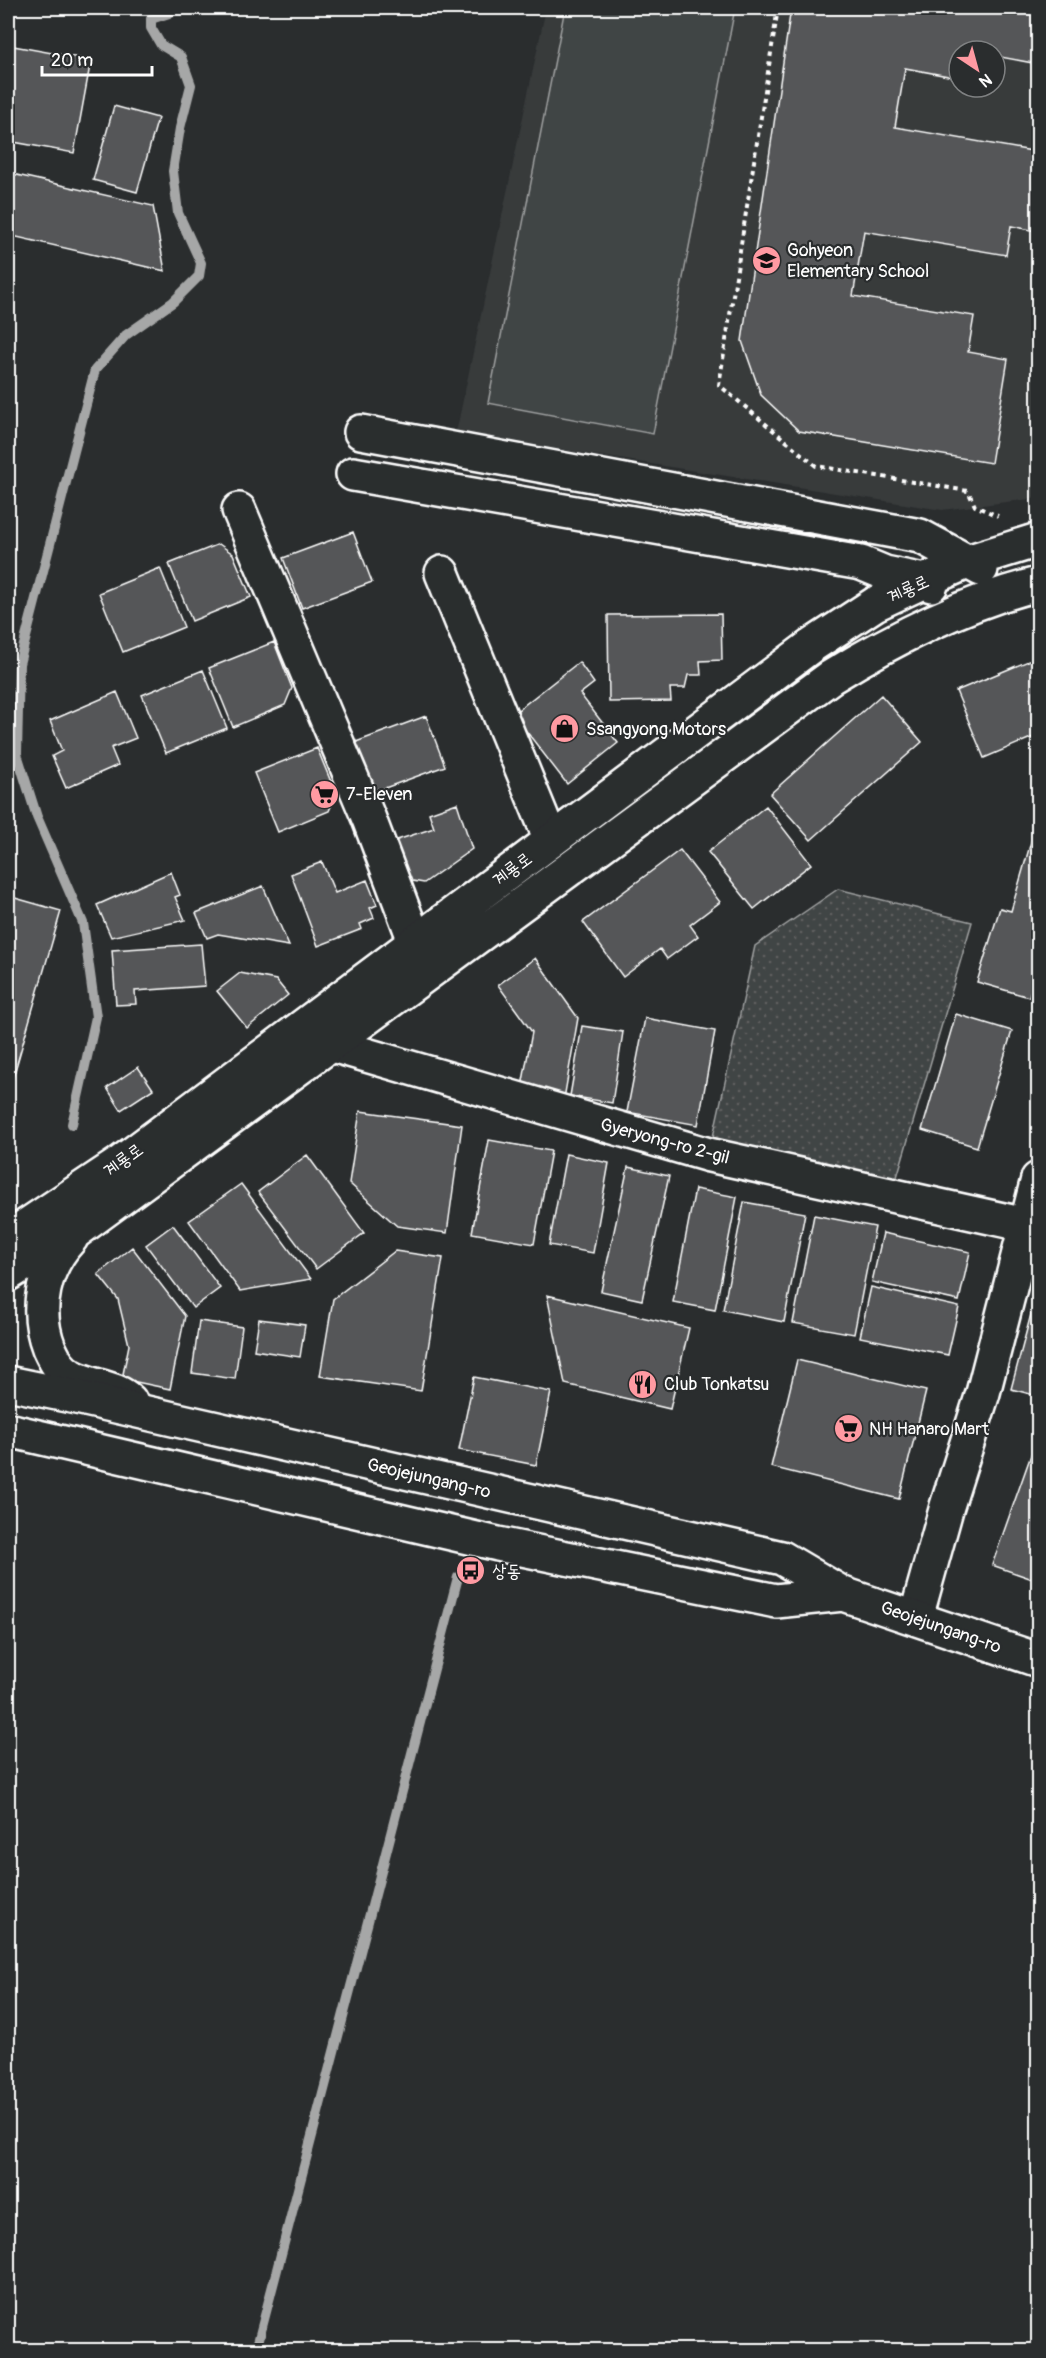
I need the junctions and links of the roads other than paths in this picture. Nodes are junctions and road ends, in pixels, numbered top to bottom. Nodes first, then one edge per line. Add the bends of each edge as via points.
1 (361, 432) dead end
2 (353, 474) dead end
3 (239, 510) dead end
4 (920, 536) junction
5 (1035, 540) edge
6 (845, 560) junction
7 (967, 562) junction
8 (442, 573) dead end
9 (924, 581) junction
10 (1030, 587) edge
11 (969, 606) junction
12 (848, 622) junction
13 (551, 840) junction
14 (415, 941) junction
15 (297, 1030) junction
16 (332, 1045) junction
17 (119, 1164) junction
18 (1038, 1179) edge
19 (8, 1224) edge
20 (1032, 1227) edge
21 (78, 1230) junction
22 (8, 1238) edge
23 (8, 1274) edge
24 (8, 1383) edge
25 (139, 1412) junction
26 (8, 1430) edge
27 (843, 1594) junction
28 (916, 1617) junction
29 (1038, 1660) edge

1 - 4 street
2 - 6 street
3 - 14 street via 369,819
4 - 5 street via 980,545
4 - 7 street
5 - 7 street, 계룡로
6 - 9 street
6 - 12 street via 856,572 859,591 857,607
7 - 9 street, 계룡로
7 - 10 street
8 - 13 street
9 - 11 street
9 - 12 street, 계룡로 via 875,604
10 - 11 street, 계룡로
11 - 16 street, 계룡로 via 870,653 831,677
12 - 13 street, 계룡로
13 - 14 street, 계룡로
14 - 15 street, 계룡로
15 - 16 street, Gyeryong-ro 2-gil
15 - 17 street, 계룡로
16 - 20 street, Gyeryong-ro 2-gil via 709,1155
16 - 21 street, 계룡로
17 - 19 street
17 - 22 street, 계룡로
18 - 20 street
20 - 28 street
21 - 23 street, 계룡로
21 - 25 street via 51,1266 42,1294 42,1328 57,1365 72,1376 123,1394
24 - 25 street, Geojejungang-ro
25 - 27 street, Geojejungang-ro via 782,1558
26 - 27 street, Geojejungang-ro via 498,1544 776,1601
27 - 28 street, Geojejungang-ro
28 - 29 street, Geojejungang-ro

